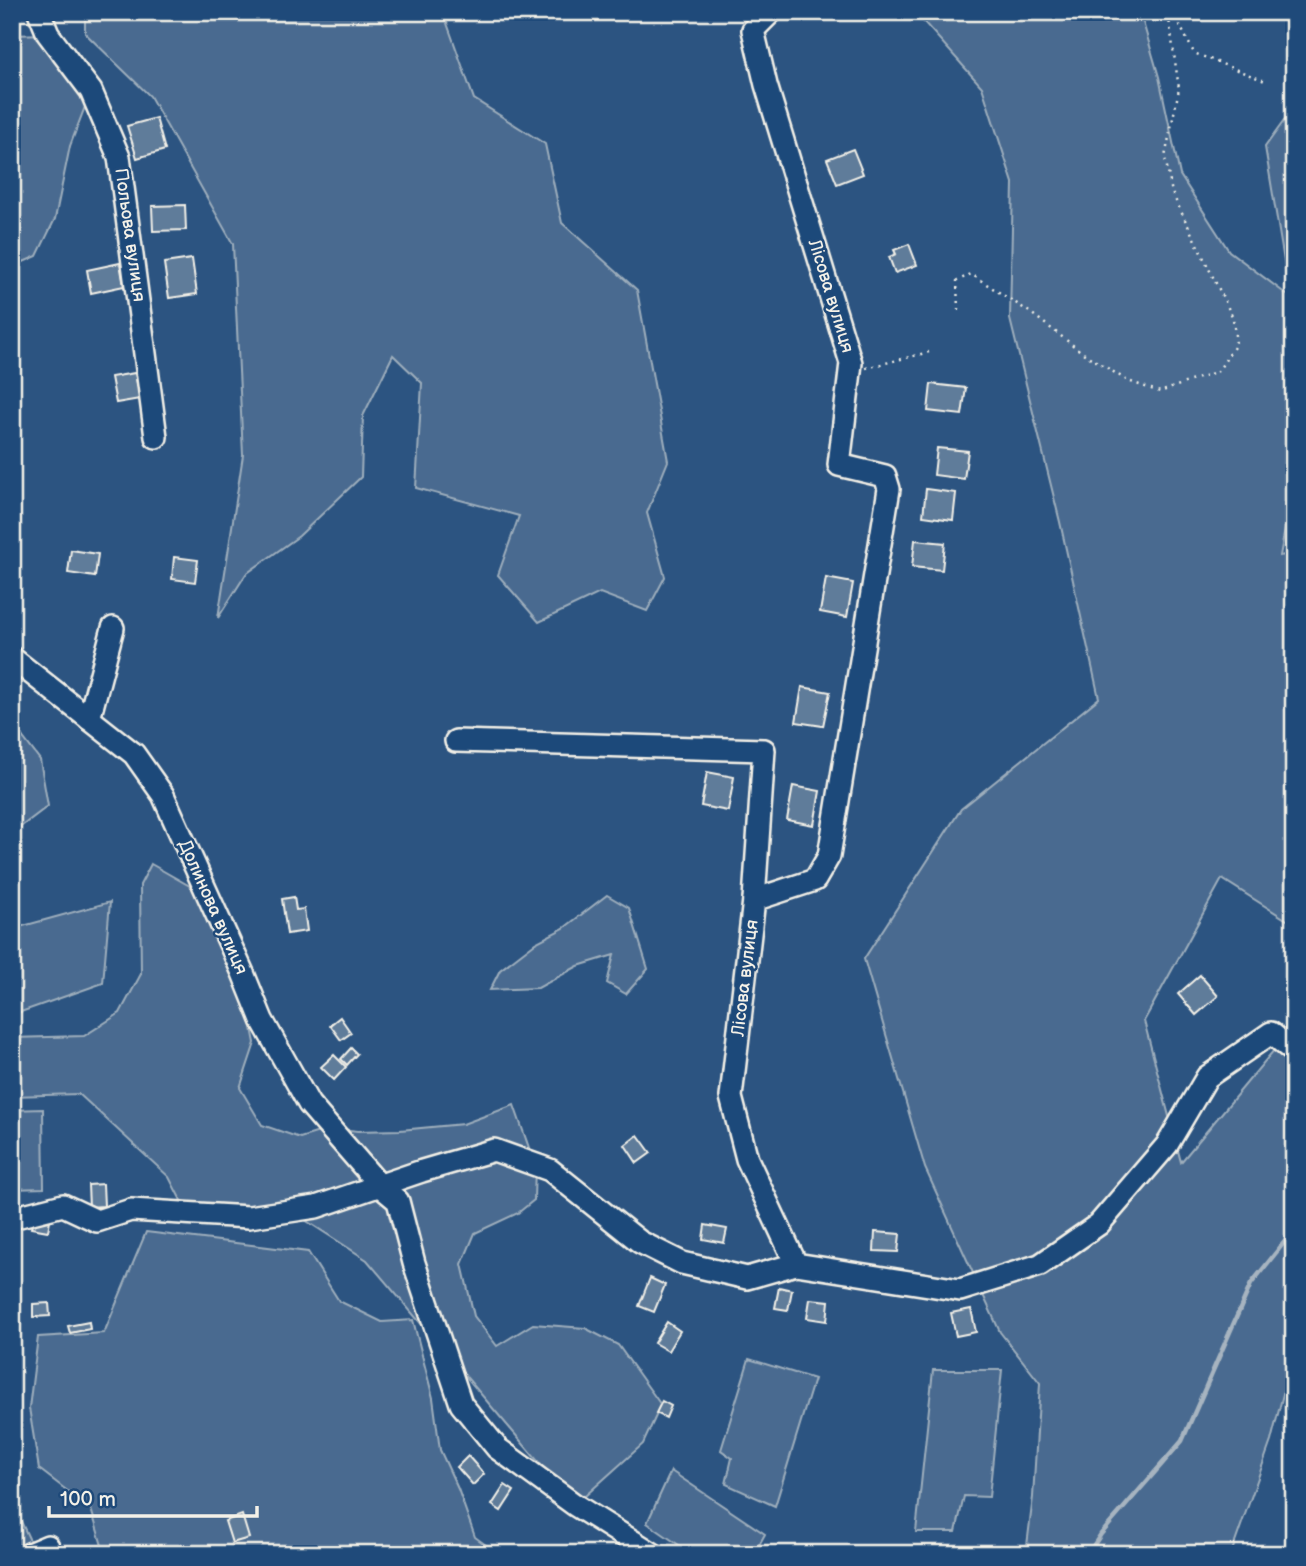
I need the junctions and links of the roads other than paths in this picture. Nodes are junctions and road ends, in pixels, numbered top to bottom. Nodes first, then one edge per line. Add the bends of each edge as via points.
1 (38, 12) edge
2 (771, 12) edge
3 (156, 437) dead end
4 (113, 628) dead end
5 (12, 658) edge
6 (89, 719) junction
7 (456, 741) dead end
8 (754, 900) junction
9 (1294, 1052) edge
10 (380, 1186) junction
11 (12, 1218) edge
12 (796, 1264) junction
13 (653, 1554) edge

1 - 3 street, Польова вулиця via 48,34 91,92 119,157
2 - 8 street, Лісова вулиця via 753,30 851,363 839,466 886,476 889,489 829,856 815,880
4 - 6 street
5 - 6 street, Долинова вулиця
6 - 10 street, Долинова вулиця via 134,754 163,795 262,1020 309,1104
7 - 8 street via 764,750
8 - 12 street, Лісова вулиця via 731,1097 747,1159
9 - 12 street via 1271,1033 1207,1077 1167,1145 1099,1224 1040,1265 960,1290
10 - 11 street via 316,1207 249,1217 131,1210 97,1221 63,1205
10 - 12 street via 495,1150 550,1170 640,1242 682,1263 747,1278
10 - 13 street, Долинова вулиця via 398,1200 461,1404 497,1448

